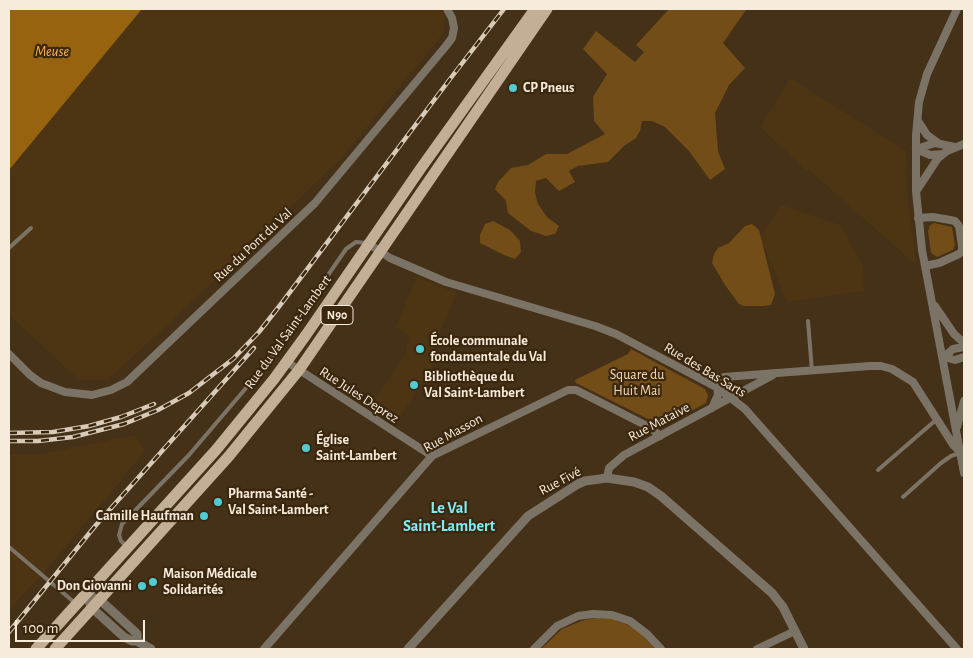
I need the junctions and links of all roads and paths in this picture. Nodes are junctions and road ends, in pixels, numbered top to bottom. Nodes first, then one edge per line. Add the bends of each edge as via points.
1 (447, 9) edge
2 (536, 9) edge
3 (548, 9) edge
4 (957, 9) edge
5 (917, 119) junction
6 (940, 144) junction
7 (961, 146) edge
8 (916, 149) junction
9 (944, 154) junction
10 (916, 191) junction
11 (918, 218) junction
12 (31, 228) dead end
13 (369, 244) junction
14 (9, 248) edge
15 (380, 252) junction
16 (925, 266) junction
17 (932, 300) junction
18 (808, 321) dead end
19 (964, 345) edge
20 (9, 354) edge
21 (964, 357) edge
22 (944, 358) junction
23 (287, 362) junction
24 (298, 370) junction
25 (812, 371) junction
26 (775, 374) junction
27 (718, 388) junction
28 (732, 398) junction
29 (964, 401) edge
30 (712, 408) junction
31 (937, 419) junction
32 (959, 430) edge
33 (660, 436) junction
34 (960, 451) junction
35 (432, 456) junction
36 (878, 470) dead end
37 (964, 473) edge
38 (607, 478) junction
39 (903, 497) dead end
40 (9, 547) edge
41 (128, 548) junction
42 (86, 595) junction
43 (77, 604) junction
44 (96, 604) junction
45 (795, 631) junction
46 (36, 649) edge
47 (54, 649) edge
48 (151, 649) edge
49 (264, 649) edge
50 (408, 649) edge
51 (534, 649) edge
52 (661, 649) edge
53 (757, 649) edge
54 (804, 649) edge
55 (957, 649) edge

1 - 20 street, Rue du Pont du Val via 454,28 452,38 312,207 127,382 92,394 65,392 40,382
2 - 13 main road, Rue du Val Saint-Lambert / N90
3 - 15 main road, Rue du Val Saint-Lambert / N90
4 - 5 street via 927,74
5 - 6 street via 926,135
5 - 8 street
6 - 7 street
6 - 8 street
7 - 9 street
8 - 9 street via 930,155
8 - 10 street
9 - 10 street via 931,167
10 - 11 street
11 - 16 street
11 - 16 street via 950,220 959,226 962,251
12 - 14 lane
13 - 15 street, Rue des Bas Sarts
13 - 23 main road, Rue du Val Saint-Lambert / N90
13 - 41 lane via 356,242 346,249 269,361 183,461 122,524 119,535
15 - 24 main road, Rue du Val Saint-Lambert / N90
15 - 27 street, Rue des Bas Sarts via 446,282 616,334
16 - 17 street
17 - 19 street
17 - 22 street
18 - 25 lane
19 - 22 street via 952,349
21 - 22 street via 955,360
22 - 32 street
23 - 24 street, Rue Jules Deprez
23 - 41 main road, Rue du Val Saint-Lambert / N90 via 216,450
24 - 35 street, Rue Jules Deprez
24 - 44 main road, Rue du Val Saint-Lambert / N90 via 229,456
25 - 26 street
25 - 31 street via 870,366 892,369 913,382
26 - 27 street via 724,377 719,380
26 - 28 street, Rue Mataive
27 - 28 street, Rue des Bas Sarts
27 - 30 street
28 - 30 street, Rue Mataive
28 - 55 street, Rue des Bas Sarts via 748,412
29 - 32 street
30 - 33 street, Rue Mataive
31 - 34 street
31 - 36 lane
32 - 34 street
33 - 35 street, Rue Masson via 576,390 568,390
33 - 38 street, Rue Mataive via 617,460 608,470
34 - 37 street
34 - 39 lane
35 - 49 street, Rue Masson
38 - 45 street, Rue Fivé via 625,479 648,487 661,496 772,593
38 - 50 street, Rue Fivé via 578,484 528,516
40 - 43 lane
41 - 42 main road, Rue du Val Saint-Lambert / N90
42 - 43 main road, Rue du Val Saint-Lambert / N90
42 - 44 street
43 - 46 main road, Rue du Val Saint-Lambert / N90
44 - 47 main road, Rue du Val Saint-Lambert / N90
44 - 48 street via 124,637
45 - 53 street
45 - 54 street, Rue Fivé
51 - 52 street via 557,626 576,617 593,614 612,615 630,621

